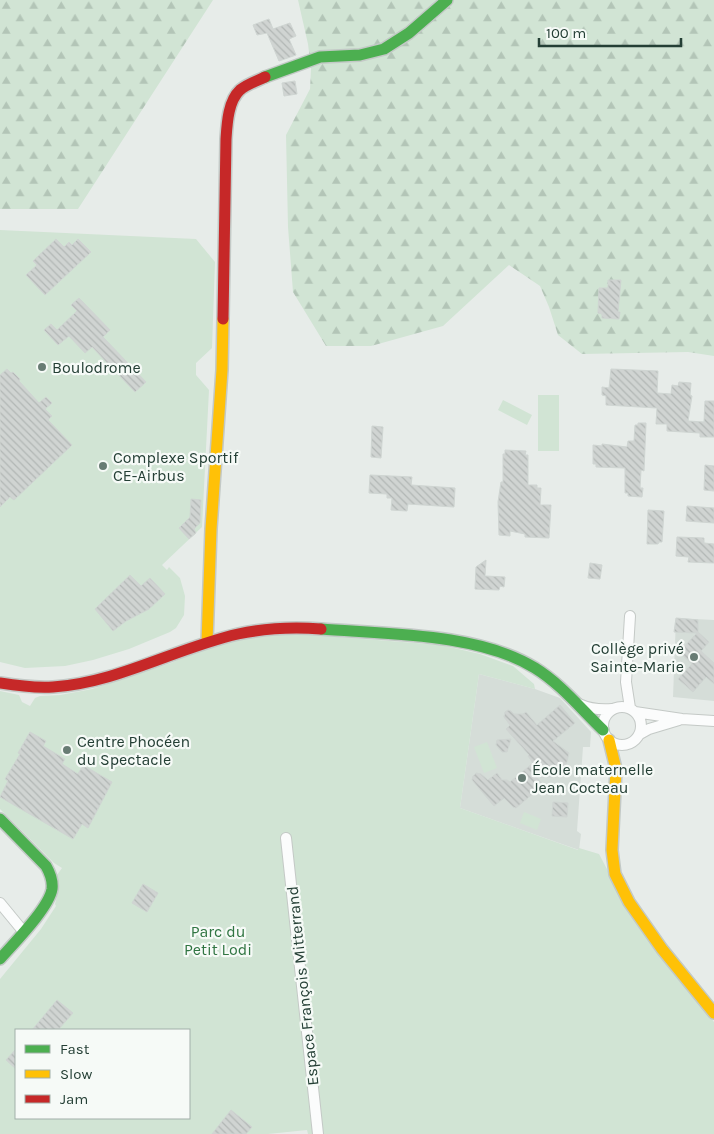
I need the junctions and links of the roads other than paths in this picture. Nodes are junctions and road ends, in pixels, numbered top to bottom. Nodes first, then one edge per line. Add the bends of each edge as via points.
1 (447, 0) edge
2 (630, 616) dead end
3 (207, 642) junction
4 (626, 682) junction
5 (0, 683) edge
6 (570, 700) junction
7 (615, 708) junction
8 (633, 710) junction
9 (682, 719) junction
10 (714, 722) edge
11 (640, 734) junction
12 (606, 735) junction
13 (626, 745) junction
14 (616, 769) junction
15 (0, 820) edge
16 (286, 838) dead end
17 (0, 903) edge
18 (23, 931) junction
19 (0, 959) edge
20 (714, 1013) edge
21 (318, 1134) edge

1 - 3 street via 410,34 384,50 355,56 320,57 250,84 239,92 228,114 222,370
2 - 4 street
3 - 5 street via 76,684 31,688
3 - 6 street via 248,632 297,627 466,644 527,664
4 - 7 street
4 - 8 street
6 - 7 street via 598,710
6 - 12 street
7 - 8 street
7 - 12 street via 604,718
8 - 9 street
8 - 11 street via 641,722
9 - 10 street
9 - 11 street
11 - 13 street
12 - 13 street via 619,745
12 - 14 street
13 - 14 street
14 - 20 street via 612,850 615,874 628,902
15 - 18 street via 45,864 51,877 49,897
16 - 21 street, Espace François Mitterrand
17 - 18 street
18 - 19 street

